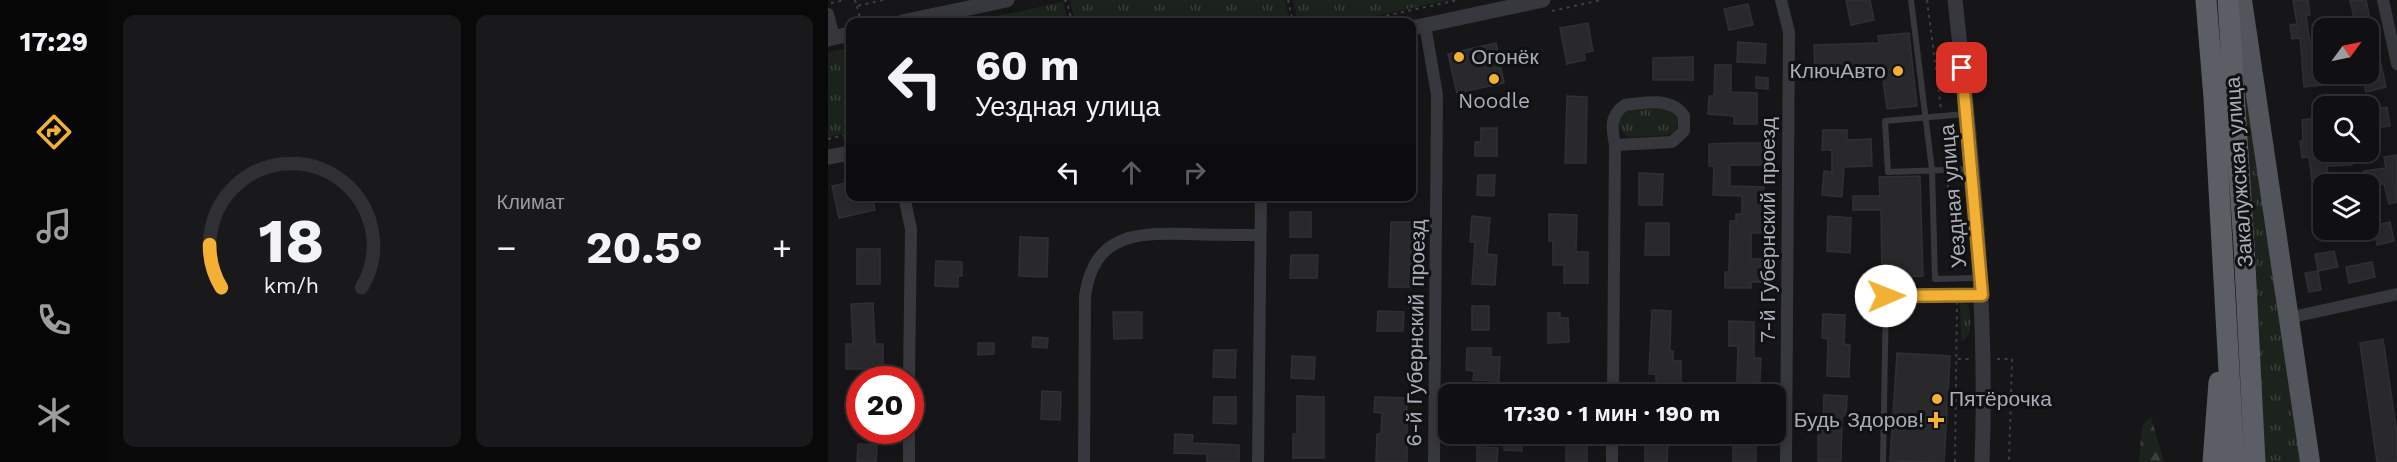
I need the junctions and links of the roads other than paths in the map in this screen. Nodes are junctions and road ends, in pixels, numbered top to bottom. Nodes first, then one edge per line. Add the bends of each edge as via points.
1 (1007, 0) edge
2 (1543, 0) edge
3 (1782, 0) edge
4 (1911, 0) edge
5 (1955, 0) edge
6 (2206, 0) edge
7 (2228, 0) edge
8 (2241, 0) edge
9 (2383, 0) edge
10 (828, 14) edge
11 (921, 18) edge
12 (1418, 27) edge
13 (846, 35) edge
14 (831, 38) edge
15 (2397, 64) edge
16 (1967, 114) junction
17 (1926, 117) junction
18 (1615, 145) junction
19 (846, 154) edge
20 (828, 158) edge
21 (1972, 169) junction
22 (1932, 170) junction
23 (905, 201) edge
24 (1261, 201) edge
25 (1260, 235) junction
26 (1980, 278) junction
27 (2397, 294) edge
28 (1982, 295) junction
29 (2224, 307) junction
30 (2288, 318) junction
31 (909, 366) edge
32 (1613, 384) edge
33 (909, 444) edge
34 (1612, 444) edge
35 (909, 462) edge
36 (1084, 462) edge
37 (1258, 462) edge
38 (1434, 462) edge
39 (1612, 462) edge
40 (1786, 462) edge
41 (1883, 462) edge
42 (1982, 462) edge
43 (2213, 462) edge
44 (2234, 462) edge
45 (2255, 462) edge
46 (2310, 462) edge

1 - 11 street
2 - 12 street
3 - 40 street, 7-й Губернский проезд via 1789,32
4 - 17 lane
5 - 16 street, Уездная улица
6 - 29 highway
7 - 45 highway, Закалужская улица
8 - 30 main road
9 - 15 street
10 - 14 street
12 - 38 street, 6-й Губернский проезд via 1437,95
13 - 14 street
16 - 17 lane
16 - 21 street, Уездная улица
17 - 22 lane
17 - 22 lane via 1885,121 1888,172
18 - 18 street via 1672,142 1684,131 1684,116 1673,104 1625,105 1614,116
18 - 32 street
19 - 20 street
21 - 22 lane
21 - 26 street, Уездная улица
22 - 26 lane via 1935,279
23 - 31 street via 911,229
24 - 25 street
25 - 36 street via 1136,235 1114,245 1097,262 1086,296
25 - 37 street
26 - 28 street, Уездная улица
27 - 30 street
28 - 41 lane via 1886,296
28 - 42 street, Уездная улица
29 - 43 highway
29 - 44 highway
30 - 46 main road
33 - 35 street
34 - 39 street

